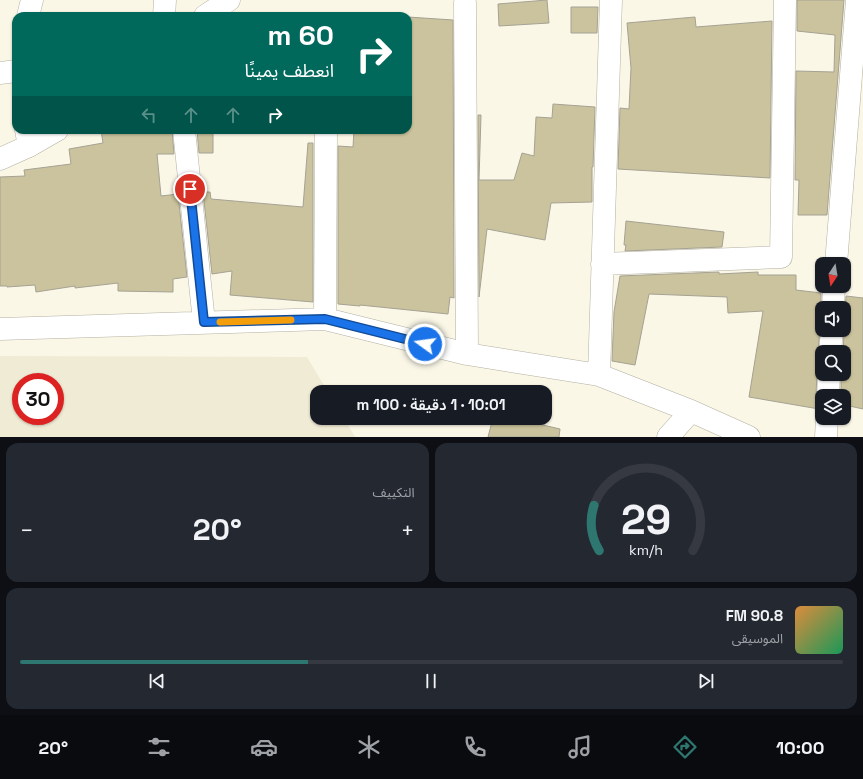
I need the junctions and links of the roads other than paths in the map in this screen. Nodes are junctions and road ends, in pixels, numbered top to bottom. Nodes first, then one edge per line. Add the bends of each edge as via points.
1 (32, 0) edge
2 (165, 0) edge
3 (229, 0) edge
4 (611, 0) edge
5 (785, 0) edge
6 (857, 0) edge
7 (465, 3) dead end
8 (29, 12) edge
9 (164, 12) edge
10 (211, 12) edge
11 (42, 134) edge
12 (184, 134) edge
13 (326, 134) edge
14 (27, 138) edge
15 (0, 159) edge
16 (837, 257) edge
17 (602, 264) junction
18 (325, 319) junction
19 (204, 322) junction
20 (0, 329) edge
21 (467, 354) junction
22 (599, 375) junction
23 (691, 411) junction
24 (827, 425) edge
25 (668, 437) edge
26 (751, 437) edge
27 (826, 437) edge

1 - 8 street
2 - 9 street
3 - 10 street
4 - 17 street
5 - 17 street via 781,257
6 - 16 street
7 - 21 street
11 - 14 street
12 - 19 street
13 - 18 street
14 - 15 street
17 - 22 street
18 - 19 street
18 - 21 street
19 - 20 street
21 - 22 street
22 - 23 street
23 - 25 street
23 - 26 street
24 - 27 street

